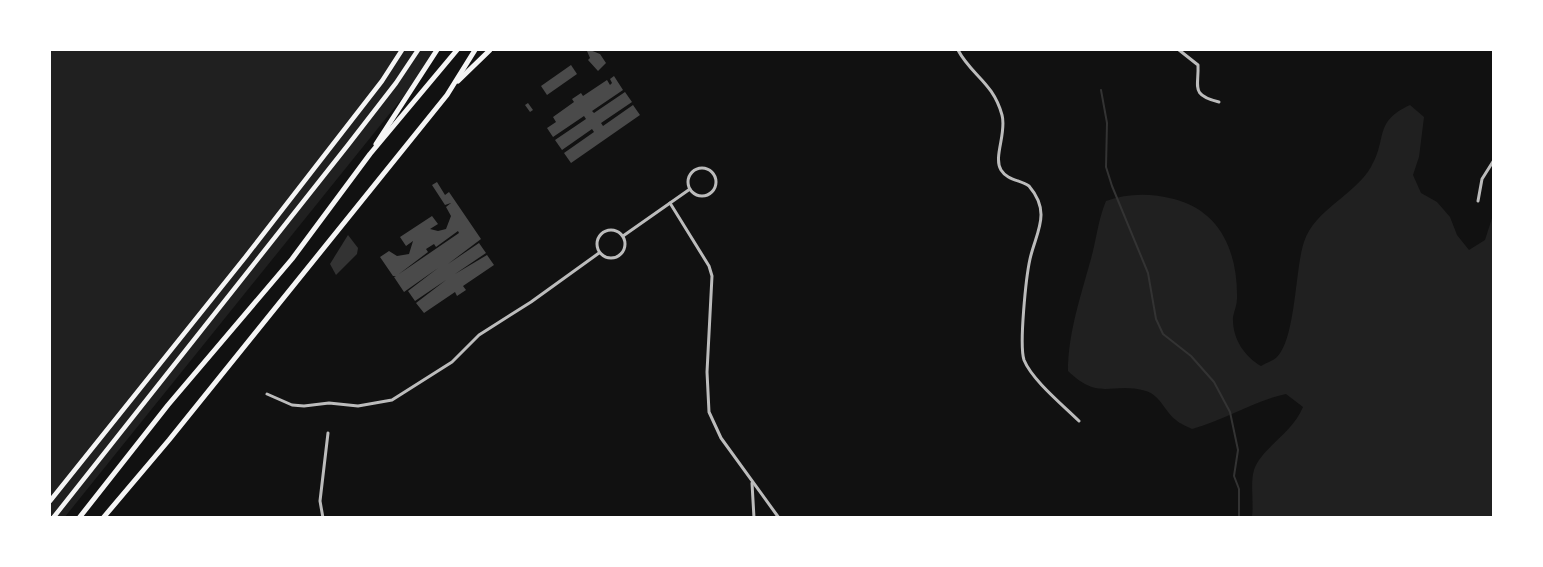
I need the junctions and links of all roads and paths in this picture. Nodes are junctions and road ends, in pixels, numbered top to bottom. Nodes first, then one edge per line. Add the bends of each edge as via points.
1 (402, 50) edge
2 (418, 50) edge
3 (437, 50) edge
4 (457, 50) edge
5 (475, 50) edge
6 (490, 50) edge
7 (958, 50) edge
8 (1179, 50) edge
9 (453, 86) junction
10 (1219, 102) dead end
11 (370, 154) junction
12 (1494, 160) edge
13 (690, 189) junction
14 (1478, 201) dead end
15 (670, 203) junction
16 (623, 236) junction
17 (599, 253) junction
18 (267, 394) dead end
19 (1079, 421) dead end
20 (328, 432) dead end
21 (752, 481) junction
22 (50, 501) edge
23 (753, 516) edge
24 (54, 518) edge
25 (79, 518) edge
26 (103, 518) edge
27 (323, 518) edge
28 (749, 518) edge
29 (779, 518) edge

1 - 22 main road via 247,255
2 - 24 main road via 348,145
3 - 11 highway
4 - 11 highway
5 - 9 highway
6 - 9 highway
7 - 19 street via 983,78 1001,112 1004,132 998,161 1002,171 1029,186 1040,209 1042,226 1028,271 1025,362
8 - 10 street via 1198,65 1198,91
9 - 26 highway
11 - 25 highway via 292,259 168,405
12 - 14 street via 1482,179
13 - 13 street via 699,196 711,193 715,177 708,169 695,170 688,178
13 - 15 street
15 - 16 street
15 - 21 street via 712,276 709,412 721,438
16 - 17 street via 625,247 619,256 608,259
16 - 17 street via 613,230 602,233 596,242
17 - 18 street via 479,334 452,362 392,400 358,406 304,406
20 - 27 street via 320,501
21 - 23 street
21 - 29 street
23 - 28 street

